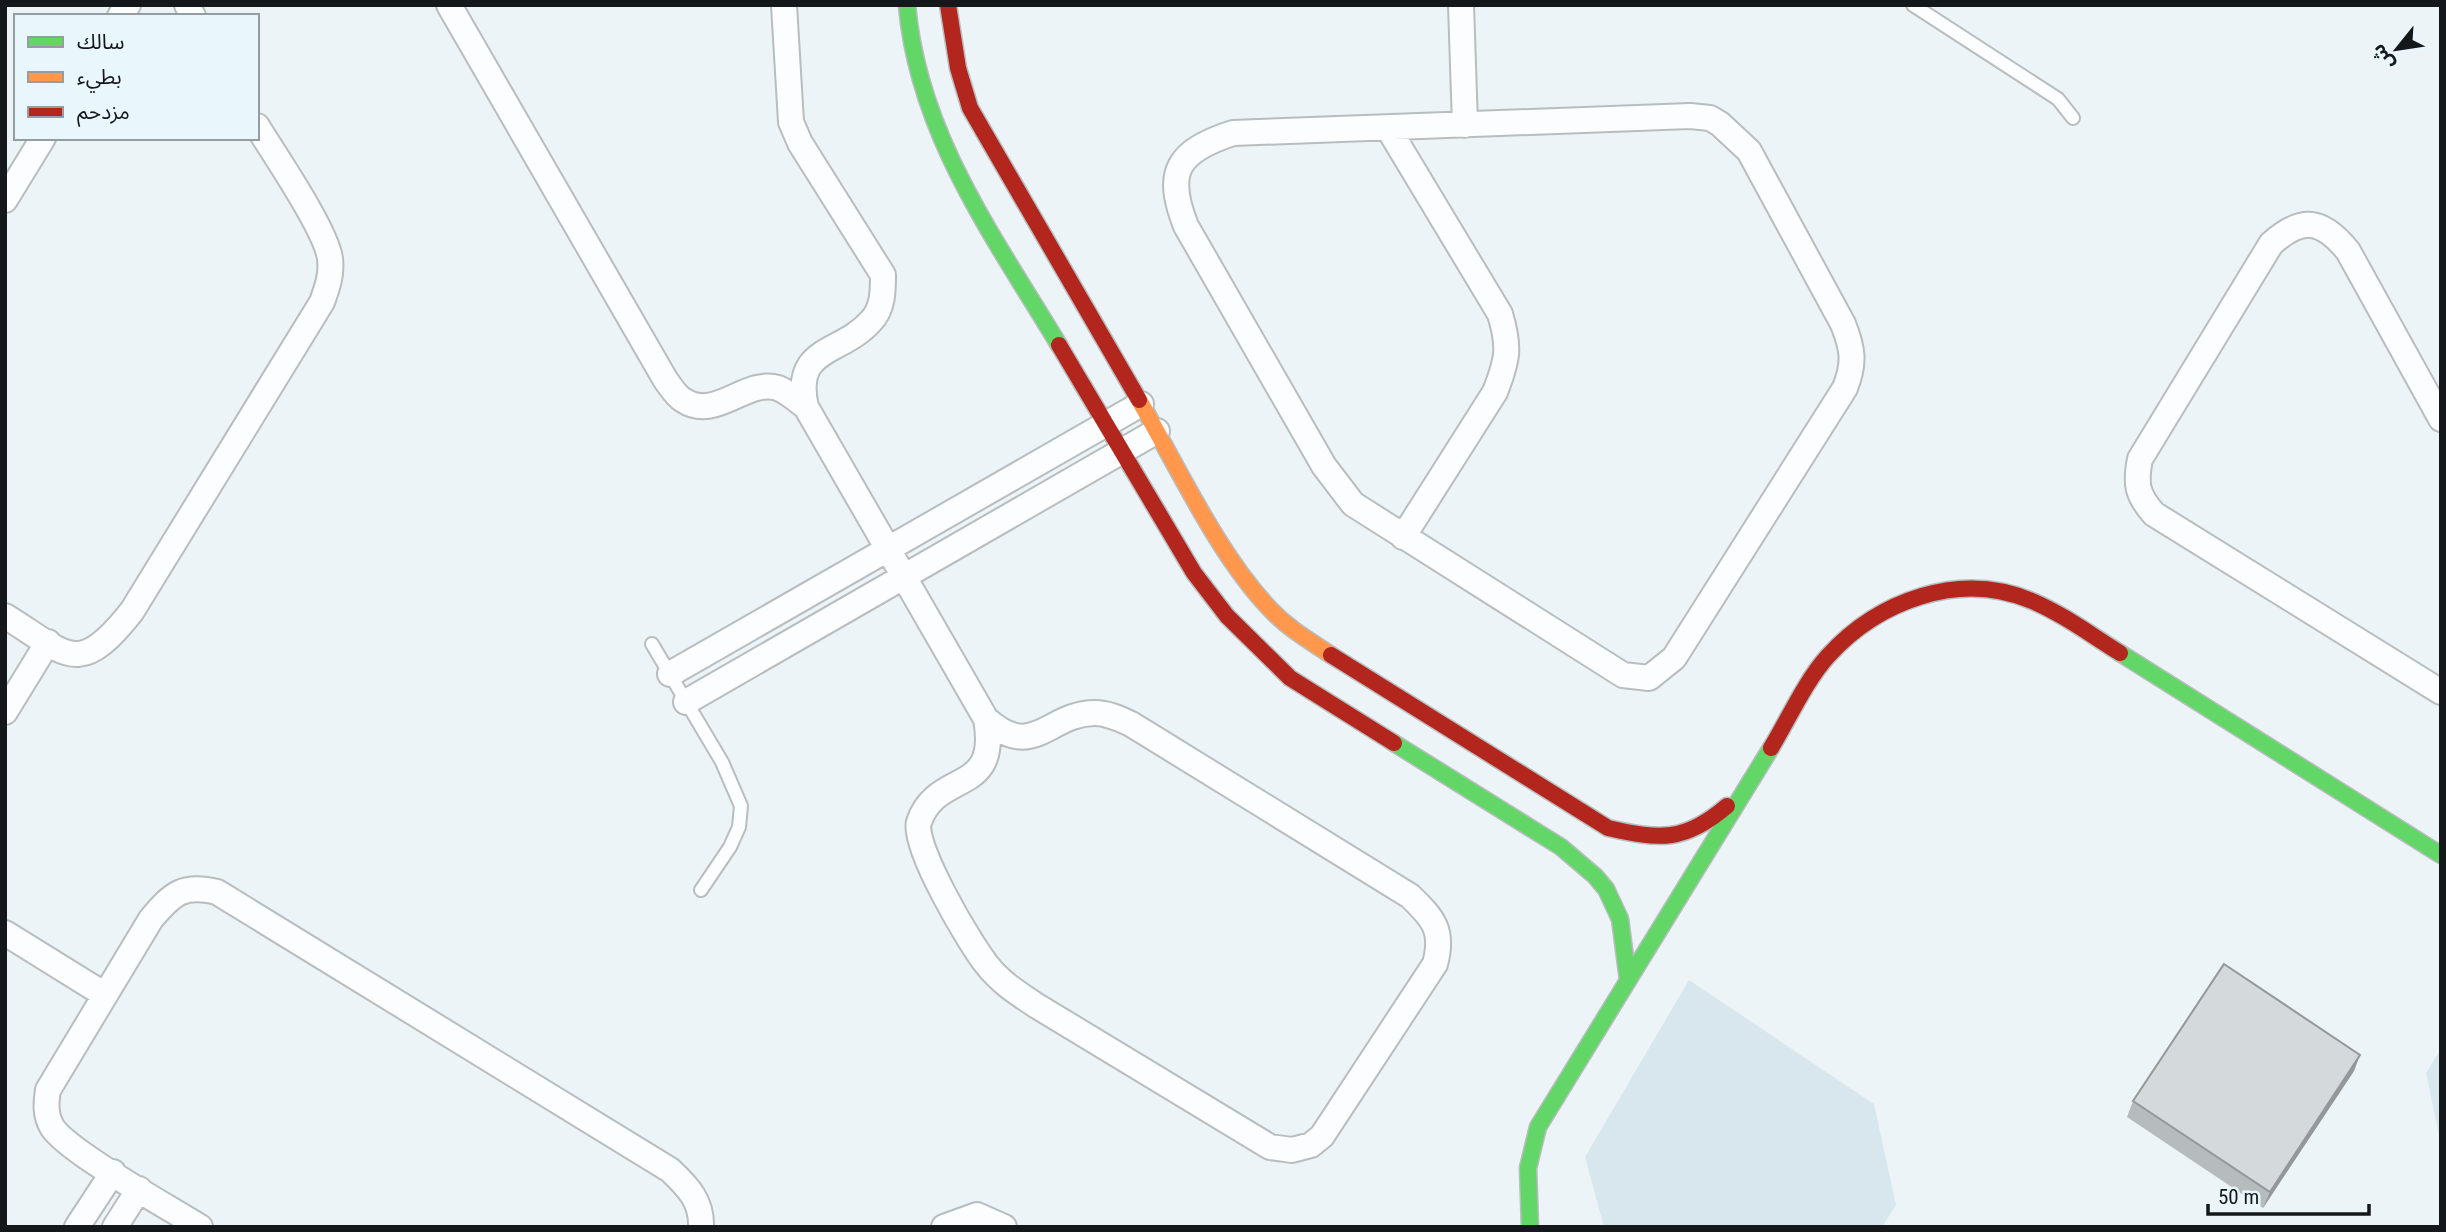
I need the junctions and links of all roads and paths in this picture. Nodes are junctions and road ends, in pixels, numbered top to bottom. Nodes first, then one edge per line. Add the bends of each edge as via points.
1 (449, 5) edge
2 (784, 5) edge
3 (907, 5) edge
4 (948, 5) edge
5 (1461, 5) edge
6 (1913, 5) edge
7 (2073, 118) dead end
8 (1465, 125) junction
9 (259, 128) edge
10 (1388, 128) junction
11 (42, 140) edge
12 (5, 200) edge
13 (1141, 404) junction
14 (806, 407) junction
15 (2441, 419) edge
16 (1106, 425) junction
17 (1157, 431) junction
18 (1122, 451) junction
19 (1403, 537) junction
20 (888, 550) junction
21 (904, 577) junction
22 (5, 616) edge
23 (48, 642) junction
24 (652, 644) dead end
25 (670, 674) junction
26 (2441, 692) edge
27 (686, 702) junction
28 (5, 712) edge
29 (986, 719) junction
30 (1742, 792) junction
31 (2441, 855) edge
32 (701, 890) dead end
33 (5, 933) edge
34 (1628, 980) junction
35 (105, 995) junction
36 (113, 1171) junction
37 (139, 1189) junction
38 (77, 1227) edge
39 (114, 1227) edge
40 (200, 1227) edge
41 (701, 1227) edge
42 (944, 1227) edge
43 (1004, 1227) edge
44 (1530, 1227) edge

1 - 14 street via 665,379 683,400 702,407 756,387 777,388
2 - 14 street via 791,122 883,275 883,294 871,322 813,360 804,373
3 - 16 street via 910,44 931,122 958,176
4 - 13 street via 970,108
5 - 8 street
6 - 7 lane via 2058,99
8 - 10 street
8 - 19 street via 1690,116 1720,124 1749,151 1843,324 1852,347 1853,367 1845,388 1674,658 1648,678 1623,676
9 - 23 street via 330,257 322,302 115,633 84,654 69,656
10 - 19 street via 1500,314 1508,343 1495,392
10 - 19 street via 1223,136 1195,150 1183,162 1175,180 1175,198 1186,226 1324,466 1353,504
11 - 12 street
13 - 16 street
13 - 17 street
14 - 20 street
15 - 26 street via 2348,251 2322,226 2294,227 2271,244 2140,459 2136,478 2139,497 2154,514
16 - 18 street
16 - 20 street
17 - 18 street
17 - 30 street via 1230,557 1270,609 1295,632 1585,815 1608,828 1633,834 1679,836 1706,826
18 - 21 street
18 - 34 street via 1194,573 1254,650 1350,718 1593,871 1618,907
20 - 21 street
20 - 25 street
21 - 27 street
21 - 29 street
22 - 23 street
23 - 28 street
24 - 25 lane
25 - 27 lane
27 - 32 lane via 733,783 741,806 739,827 730,847
29 - 29 street via 990,743 986,758 977,772 936,797 918,825 918,840 928,864 986,964 1007,986 1037,1006 1270,1147 1292,1150 1311,1145 1322,1136 1435,964 1440,946 1437,927 1426,912 1410,896 1115,716 1076,716 1031,738 1000,732
30 - 31 street via 1826,658 1867,620 1906,601 1949,591 1988,590 2027,599 2076,625
30 - 34 street
33 - 35 street
34 - 44 street via 1538,1127 1528,1168
35 - 36 street via 48,1090 45,1107 52,1127
35 - 41 street via 151,919 170,897 193,889 218,892 670,1170 694,1195 701,1209
36 - 37 street
36 - 38 street
37 - 39 street
37 - 40 street
42 - 43 street via 976,1215

